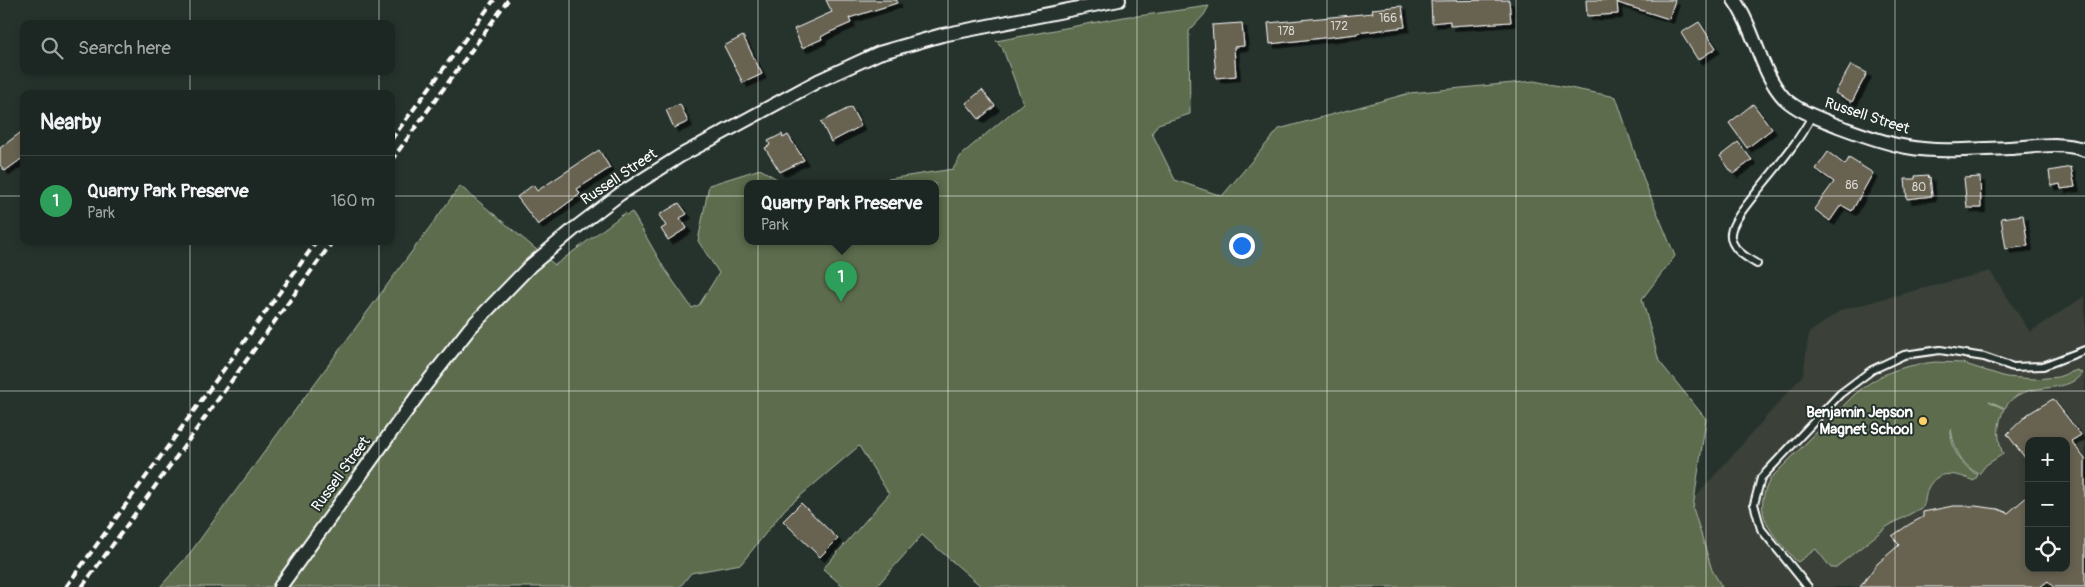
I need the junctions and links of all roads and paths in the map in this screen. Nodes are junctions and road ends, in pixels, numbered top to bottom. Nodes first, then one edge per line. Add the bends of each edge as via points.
1 (1118, 0) edge
2 (1734, 0) edge
3 (1812, 116) junction
4 (2085, 150) edge
5 (1757, 264) dead end
6 (2085, 350) edge
7 (280, 587) edge
8 (1808, 587) edge

1 - 7 street, Russell Street via 942,35 878,53 818,81 680,156 620,194 530,266 470,328
2 - 3 street, Russell Street via 1783,96
3 - 4 street, Russell Street via 1876,140 1907,147 1940,150 2063,146
3 - 5 lane via 1748,204 1731,234 1733,244
6 - 8 lane via 2043,366 2013,367 1984,357 1940,350 1904,354 1872,370 1840,394 1761,478 1754,504 1761,530

